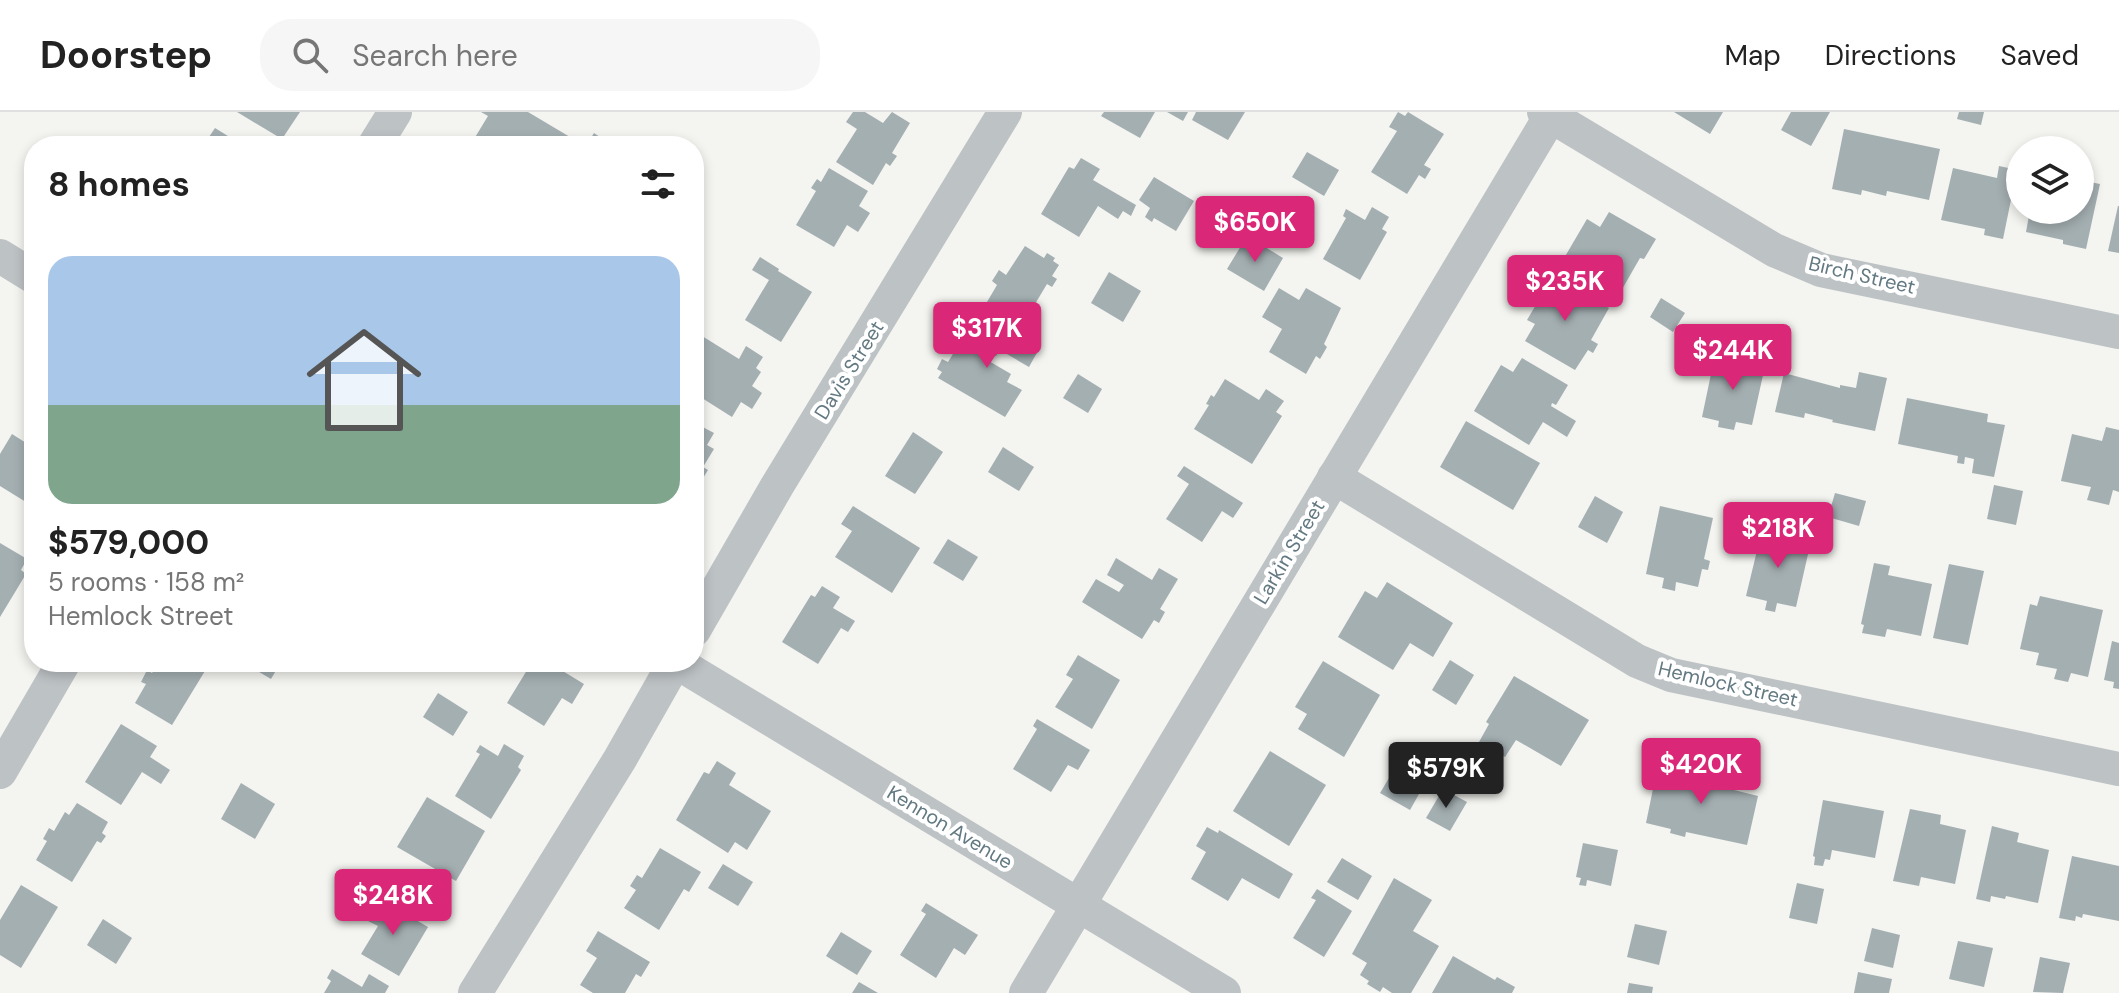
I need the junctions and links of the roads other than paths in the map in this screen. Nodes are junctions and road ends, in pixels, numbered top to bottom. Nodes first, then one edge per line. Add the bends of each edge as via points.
1 (395, 112) edge
2 (1005, 112) edge
3 (1549, 113) edge
4 (380, 136) edge
5 (0, 256) edge
6 (24, 271) edge
7 (2119, 332) edge
8 (1334, 477) junction
9 (704, 613) edge
10 (58, 672) edge
11 (670, 672) edge
12 (693, 672) edge
13 (2119, 769) edge
14 (0, 772) edge
15 (1080, 905) junction
16 (475, 993) edge
17 (1026, 993) edge
18 (1224, 993) edge

1 - 4 street
2 - 9 street, Davis Street
3 - 7 street, Birch Street via 1774,250 1821,270
3 - 8 street, Larkin Street
5 - 6 street
8 - 13 street, Hemlock Street via 1637,661 1671,675
8 - 15 street, Larkin Street
10 - 14 street
11 - 16 street
12 - 15 street, Kennon Avenue
15 - 17 street, Larkin Street
15 - 18 street, Kennon Avenue

